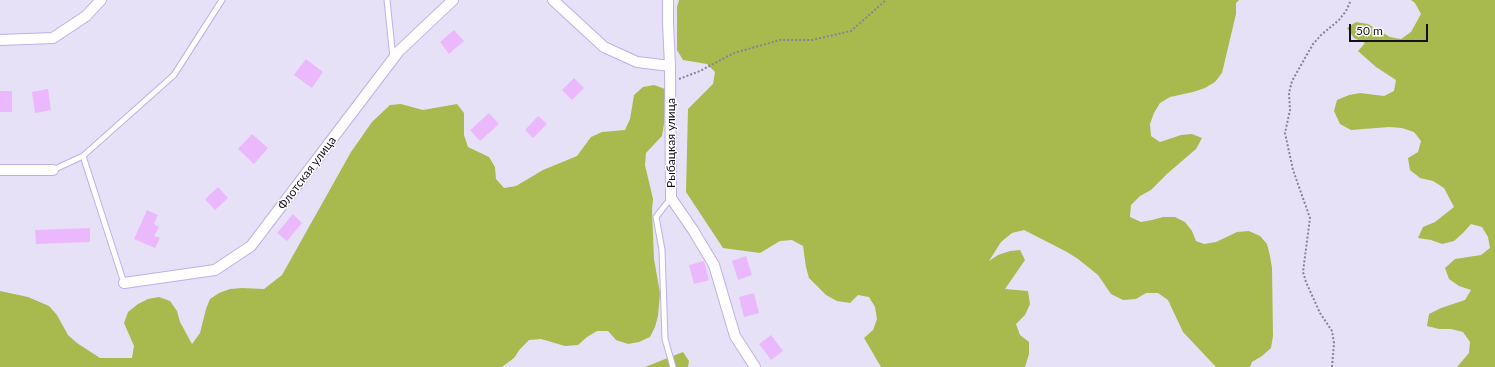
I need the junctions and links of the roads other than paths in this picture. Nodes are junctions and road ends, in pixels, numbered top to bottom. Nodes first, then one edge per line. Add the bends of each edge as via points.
1 (101, 0) edge
2 (222, 0) edge
3 (387, 0) edge
4 (453, 0) edge
5 (553, 0) edge
6 (668, 0) edge
7 (0, 40) edge
8 (393, 59) junction
9 (670, 66) junction
10 (83, 156) junction
11 (0, 170) edge
12 (53, 170) joint
13 (671, 198) junction
14 (124, 283) joint
15 (673, 367) edge
16 (755, 367) edge

1 - 7 street via 86,16 53,38
2 - 10 lane via 174,75
3 - 8 lane
4 - 8 street, Флотская улица
5 - 9 street via 604,47 637,62
6 - 9 street
8 - 14 street, Флотская улица via 251,246 216,270
9 - 13 street, Рыбацкая улица
10 - 12 lane
10 - 14 lane
11 - 12 street
13 - 15 lane via 656,217 662,250 665,339
13 - 16 street, Рыбацкая улица via 714,265 735,336

